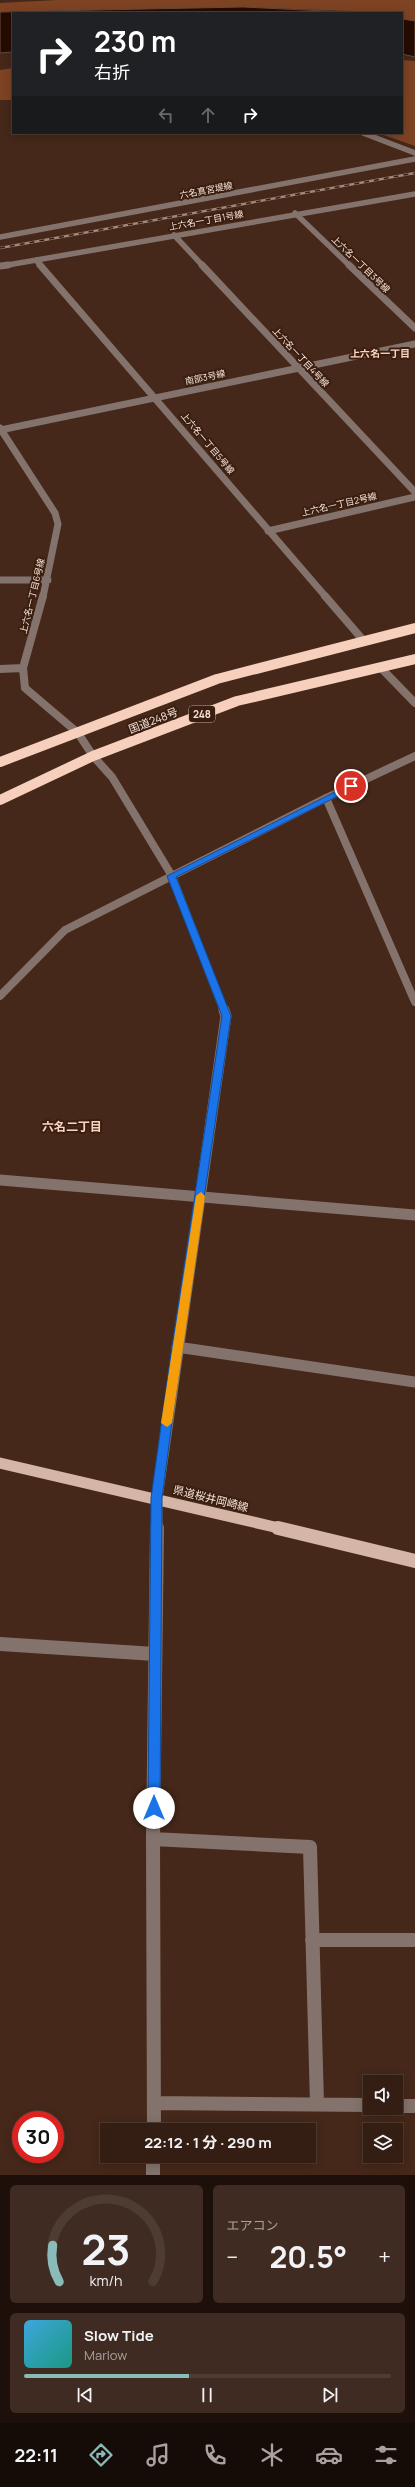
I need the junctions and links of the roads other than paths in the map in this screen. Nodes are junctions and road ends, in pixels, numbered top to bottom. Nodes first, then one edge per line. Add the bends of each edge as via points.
1 (366, 134) edge
2 (415, 153) edge
3 (415, 159) edge
4 (415, 194) edge
5 (295, 213) junction
6 (174, 235) junction
7 (0, 237) edge
8 (36, 260) junction
9 (0, 266) edge
10 (415, 328) edge
11 (415, 344) edge
12 (298, 367) junction
13 (156, 397) junction
14 (0, 429) edge
15 (415, 492) edge
16 (415, 497) edge
17 (268, 531) junction
18 (0, 580) edge
19 (48, 580) junction
20 (415, 628) edge
21 (362, 640) junction
22 (415, 659) edge
23 (23, 668) junction
24 (381, 668) junction
25 (0, 669) edge
26 (415, 703) edge
27 (78, 733) junction
28 (93, 756) junction
29 (415, 756) edge
30 (0, 762) edge
31 (326, 798) junction
32 (0, 800) edge
33 (172, 876) junction
34 (0, 996) edge
35 (415, 1002) edge
36 (0, 1180) edge
37 (201, 1196) junction
38 (415, 1215) edge
39 (177, 1346) junction
40 (415, 1382) edge
41 (0, 1463) edge
42 (157, 1498) junction
43 (415, 1562) edge
44 (0, 1644) edge
45 (155, 1654) junction
46 (153, 1839) junction
47 (312, 1940) junction
48 (415, 1940) edge
49 (154, 2103) junction
50 (317, 2104) junction
51 (363, 2105) edge
52 (403, 2106) edge
53 (415, 2106) edge
54 (154, 2123) edge
55 (153, 2163) edge
56 (153, 2175) edge

1 - 2 street
3 - 7 street, 六名真宮堤線
4 - 5 street, 上六名一丁目1号線
5 - 6 street, 上六名一丁目1号線
5 - 10 street, 上六名一丁目3号線
6 - 8 street, 上六名一丁目1号線
6 - 12 street, 上六名一丁目4号線
8 - 9 street, 上六名一丁目1号線
8 - 13 street, 上六名一丁目5号線
11 - 12 street, 南部3号線
12 - 13 street, 南部3号線
12 - 15 street, 上六名一丁目4号線
13 - 14 street, 南部3号線
13 - 17 street, 上六名一丁目5号線
14 - 19 street, 上六名一丁目6号線 via 56,513 58,524
16 - 17 street, 上六名一丁目2号線
17 - 21 street, 上六名一丁目5号線
18 - 19 street
19 - 23 street, 上六名一丁目6号線
20 - 21 highway, 国道248号 / 248
21 - 27 highway, 国道248号 / 248 via 217,679
22 - 24 highway, 国道248号 / 248
23 - 25 street
23 - 27 street, 上六名一丁目6号線 via 25,688
24 - 26 street
24 - 28 highway, 国道248号 / 248 via 237,701
27 - 28 street, 上六名一丁目6号線
27 - 30 highway, 国道248号 / 248
28 - 32 highway, 国道248号 / 248
28 - 33 street, 上六名一丁目6号線 via 112,777
29 - 31 street
31 - 33 street
31 - 35 street
33 - 34 street via 65,930
33 - 37 street, 上六名一丁目6号線 via 226,1016
36 - 37 street
37 - 38 street
37 - 39 street, 上六名一丁目6号線
39 - 40 street
39 - 42 street, 上六名一丁目6号線
41 - 42 main road, 県道桜井岡崎線
42 - 43 main road, 県道桜井岡崎線
42 - 45 street, 上六名一丁目6号線
44 - 45 street
45 - 46 street, 上六名一丁目6号線
46 - 47 street via 310,1846
46 - 49 street, 上六名一丁目6号線
47 - 48 street
47 - 50 street
49 - 50 street
49 - 54 street, 上六名一丁目6号線
50 - 51 street
52 - 53 street
55 - 56 street

